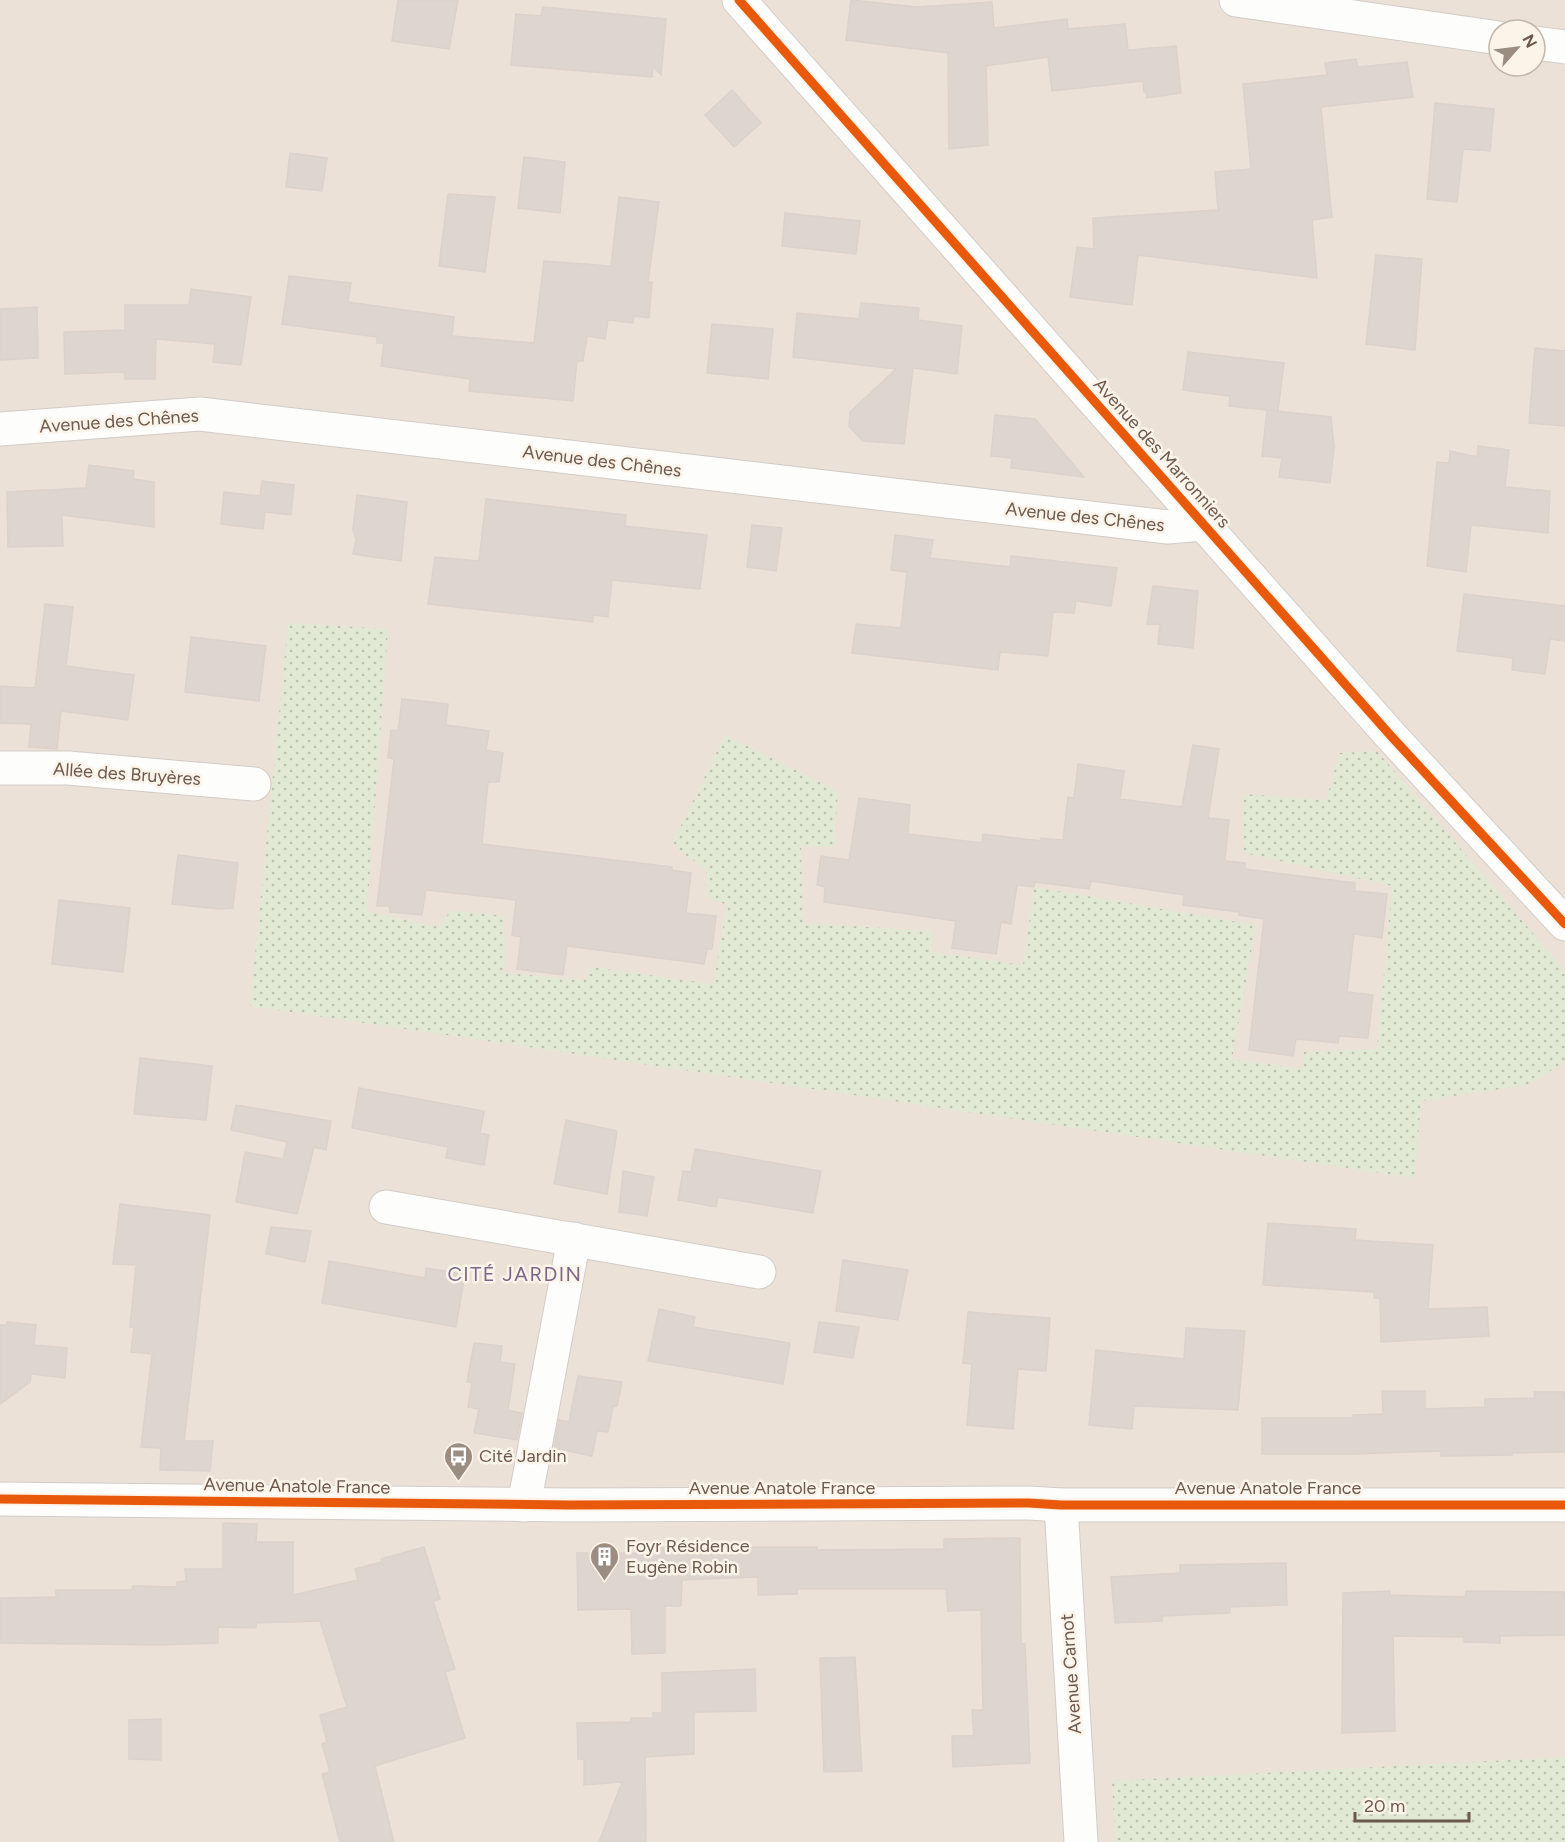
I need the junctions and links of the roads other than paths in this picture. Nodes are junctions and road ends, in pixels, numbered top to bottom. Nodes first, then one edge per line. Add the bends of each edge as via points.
1 (739, 0) edge
2 (1236, 0) edge
3 (1487, 36) edge
4 (1547, 45) edge
5 (1565, 47) edge
6 (0, 429) edge
7 (1203, 524) junction
8 (0, 768) edge
9 (254, 784) dead end
10 (1565, 924) edge
11 (386, 1207) dead end
12 (574, 1239) junction
13 (759, 1272) dead end
14 (0, 1499) edge
15 (524, 1504) junction
16 (1061, 1505) junction
17 (1565, 1505) edge
18 (1081, 1842) edge

1 - 7 street, Avenue des Marronniers
2 - 3 street
4 - 5 street
6 - 7 street, Avenue des Chênes via 200,414 1168,527
7 - 10 street, Avenue des Marronniers
8 - 9 street, Allée des Bruyères via 68,768
11 - 12 street
12 - 13 street
12 - 15 street
14 - 15 street, Avenue Anatole France
15 - 16 street, Avenue Anatole France
16 - 17 street, Avenue Anatole France
16 - 18 street, Avenue Carnot

